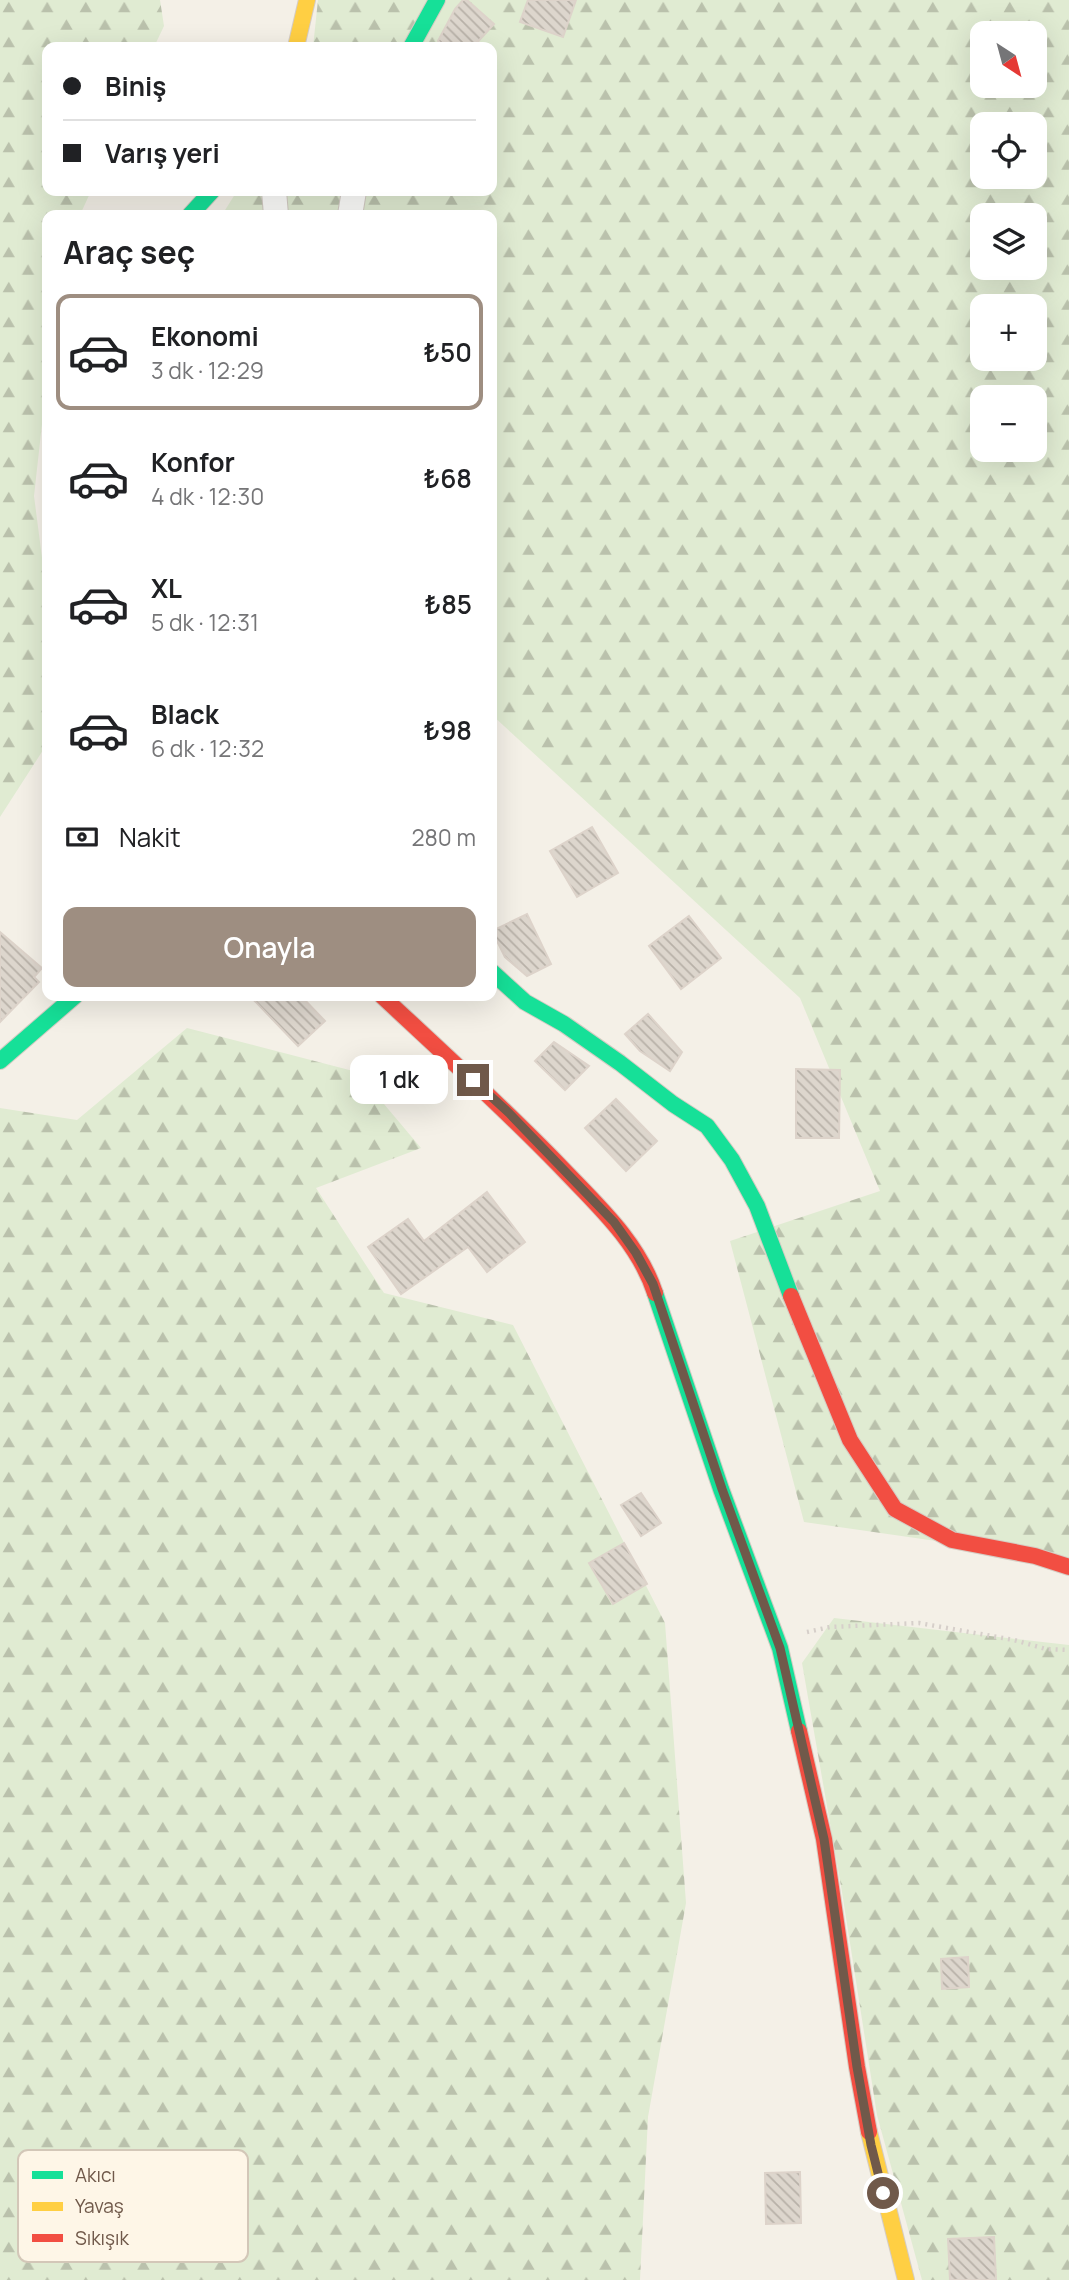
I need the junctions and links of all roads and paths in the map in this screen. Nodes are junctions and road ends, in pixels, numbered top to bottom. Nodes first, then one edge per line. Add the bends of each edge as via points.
1 (307, 0) edge
2 (437, 0) edge
3 (297, 42) edge
4 (414, 42) edge
5 (207, 196) edge
6 (195, 210) edge
7 (497, 977) edge
8 (69, 1001) edge
9 (387, 1001) edge
10 (0, 1061) edge
11 (1069, 1567) edge
12 (780, 1648) junction
13 (1069, 1650) edge
14 (906, 2280) edge

1 - 3 street
2 - 4 street
5 - 6 street
7 - 11 street via 525,1002 564,1024 706,1126 732,1160 757,1206 850,1440 895,1509 952,1541
8 - 10 street
9 - 12 street via 509,1113 614,1222 636,1253 653,1284
12 - 13 path via 800,1634 830,1627 919,1623
12 - 14 street via 824,1839 871,2145

